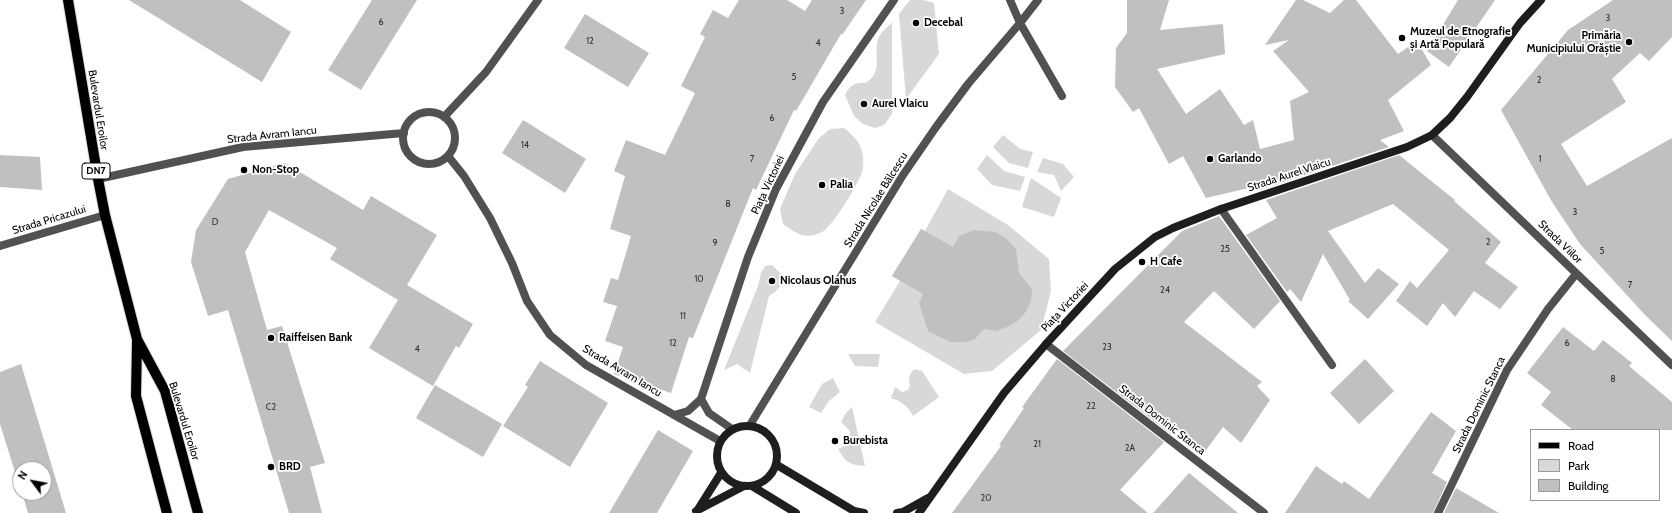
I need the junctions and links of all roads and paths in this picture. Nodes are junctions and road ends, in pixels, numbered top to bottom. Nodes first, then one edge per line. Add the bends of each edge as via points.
1 (68, 0) edge
2 (538, 0) edge
3 (894, 0) edge
4 (1010, 0) edge
5 (1038, 0) edge
6 (1540, 0) edge
7 (1020, 23) junction
8 (1062, 96) dead end
9 (444, 117) junction
10 (404, 134) junction
11 (1432, 135) junction
12 (448, 156) junction
13 (98, 178) junction
14 (1221, 209) junction
15 (105, 215) junction
16 (1155, 237) joint
17 (0, 246) edge
18 (1576, 274) junction
19 (137, 339) junction
20 (1046, 344) junction
21 (1332, 365) dead end
22 (1672, 365) edge
23 (701, 399) junction
24 (674, 415) junction
25 (750, 425) junction
26 (732, 429) junction
27 (720, 441) junction
28 (777, 465) junction
29 (721, 473) junction
30 (744, 486) junction
31 (752, 486) junction
32 (930, 497) junction
33 (696, 512) edge
34 (167, 513) edge
35 (198, 513) edge
36 (796, 513) edge
37 (864, 513) edge
38 (897, 513) edge
39 (919, 513) edge
40 (1264, 513) edge
41 (1438, 513) edge

1 - 13 main road, Bulevardul Eroilor / DN7
2 - 9 street via 486,72
3 - 23 street, Piața Victoriei via 823,102 776,189 748,257
4 - 7 street
5 - 7 street, Strada Nicolae Bălcescu
6 - 11 main road, Strada Aurel Vlaicu via 1520,23 1467,97
7 - 8 street
7 - 25 street, Strada Nicolae Bălcescu via 968,84 907,169
9 - 10 street via 436,113 420,114 407,125
9 - 12 street via 454,128 456,136 453,150
10 - 12 street via 406,150 417,162 434,164 442,162
10 - 13 street, Strada Avram Iancu via 243,147
11 - 14 main road, Strada Aurel Vlaicu via 1408,147
11 - 18 street, Strada Viilor
12 - 24 street, Strada Avram Iancu via 464,176 490,218 512,262 527,301 550,335 586,365
13 - 15 main road, Bulevardul Eroilor / DN7
14 - 16 main road, Strada Aurel Vlaicu
14 - 21 street
15 - 17 street, Strada Pricazului
15 - 19 main road, Bulevardul Eroilor / DN7
16 - 20 main road, Piața Victoriei via 1115,269
18 - 22 street, Strada Viilor
18 - 41 street, Strada Dominic Stanca via 1548,309 1507,370
19 - 34 main road, Bulevardul Eroilor / DN7 via 136,396
19 - 35 main road, Bulevardul Eroilor / DN7 via 165,391
20 - 32 main road, Piața Victoriei via 1004,393
20 - 40 street, Strada Dominic Stanca
23 - 24 street via 688,411
23 - 26 street via 709,413
24 - 27 street, Strada Avram Iancu
25 - 26 main road
25 - 28 main road via 763,429 773,439
26 - 27 main road
27 - 29 main road via 717,462
28 - 31 main road via 768,479
28 - 37 main road via 854,511
29 - 30 main road via 731,482
29 - 33 main road
30 - 31 main road
30 - 33 main road
31 - 36 main road
32 - 38 main road, Piața Victoriei
32 - 39 main road, Piața Victoriei

